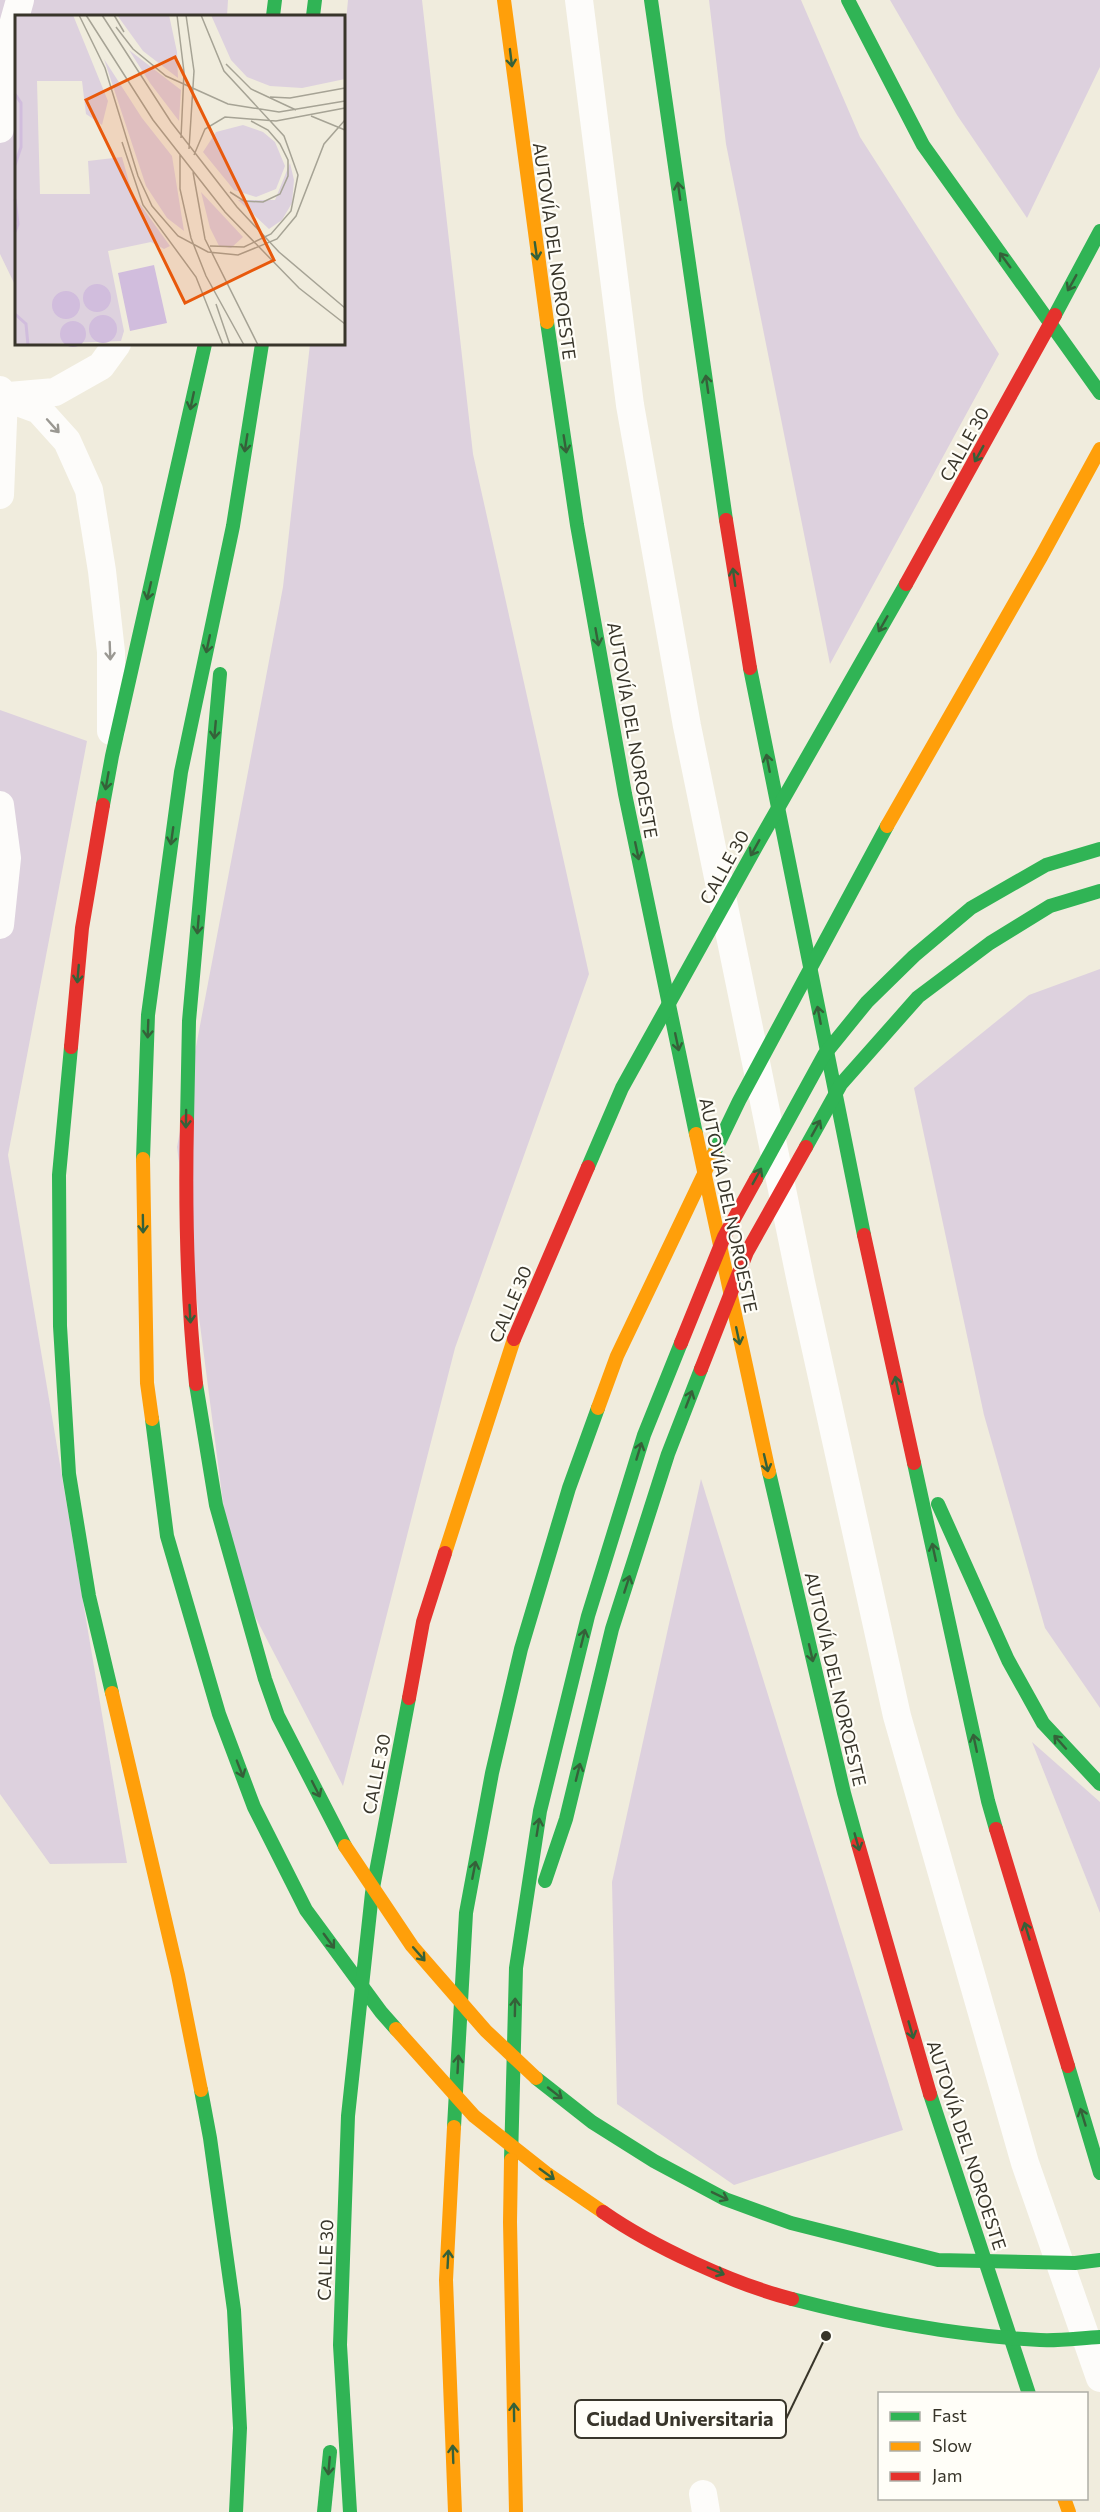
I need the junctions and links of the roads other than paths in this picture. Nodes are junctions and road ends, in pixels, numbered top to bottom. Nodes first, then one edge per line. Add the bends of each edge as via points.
1 (20, 0) edge
2 (275, 0) edge
3 (315, 0) edge
4 (504, 0) edge
5 (579, 0) edge
6 (651, 0) edge
7 (848, 0) edge
8 (16, 15) edge
9 (273, 15) edge
10 (313, 15) edge
11 (15, 18) edge
12 (0, 129) edge
13 (1100, 231) edge
14 (116, 345) edge
15 (205, 345) edge
16 (262, 345) edge
17 (1100, 393) edge
18 (1, 394) edge
19 (1100, 449) edge
20 (0, 495) edge
21 (233, 526) junction
22 (112, 756) junction
23 (0, 805) edge
24 (1100, 849) edge
25 (1100, 891) edge
26 (0, 925) edge
27 (910, 1442) junction
28 (1100, 1784) edge
29 (516, 1968) junction
30 (1100, 2173) edge
31 (1100, 2260) edge
32 (1100, 2337) edge
33 (340, 2345) junction
34 (1100, 2378) edge
35 (1028, 2392) edge
36 (236, 2512) edge
37 (324, 2512) edge
38 (350, 2512) edge
39 (455, 2512) edge
40 (516, 2512) edge

1 - 8 lane
2 - 9 highway
3 - 10 highway
4 -> 35 highway, AUTOVÍA DEL NOROESTE via 576,513 625,794 753,1406 844,1793 924,2077
5 - 34 lane via 630,405 687,726 801,1282 897,1716 1025,2163
27 -> 6 highway via 860,1217 743,635
17 -> 7 highway via 923,145
11 - 12 lane
13 -> 33 highway, CALLE 30 via 946,515 622,1088 510,1348 423,1622 372,1893 348,2116
14 - 18 lane via 101,366 55,392
15 -> 22 highway
16 -> 21 highway
18 - 20 lane
18 -> 22 lane via 39,410 67,441 89,490 111,652
39 -> 19 highway via 446,2280 466,1912 492,1773 521,1649 569,1488 617,1356 739,1101 869,857
21 -> 31 highway via 189,1021 185,1188 191,1337 200,1418 216,1505 278,1716 341,1840 412,1946 486,2031 592,2122 725,2199 833,2235 938,2260
21 -> 32 highway via 181,772 148,1015 142,1192 147,1383 167,1536 219,1714 254,1807 306,1910 381,2012 466,2107 546,2173 627,2229 766,2292 851,2314 940,2330 1042,2340
22 -> 36 highway via 82,928 59,1176 60,1326 69,1474 89,1596 178,1975 210,2138 234,2310 240,2428
23 - 26 lane via 7,858
29 -> 24 highway via 540,1811 588,1616 644,1435 724,1237 824,1055 867,1002 971,908 1046,865
29 -> 25 highway via 566,1819 612,1629 668,1454 747,1252 841,1084 918,997 990,943 1050,906
28 -> 27 highway via 1043,1723 1008,1660
30 -> 27 highway via 988,1801
40 -> 29 highway via 510,2222
33 -> 37 highway
33 - 38 highway, CALLE 30

